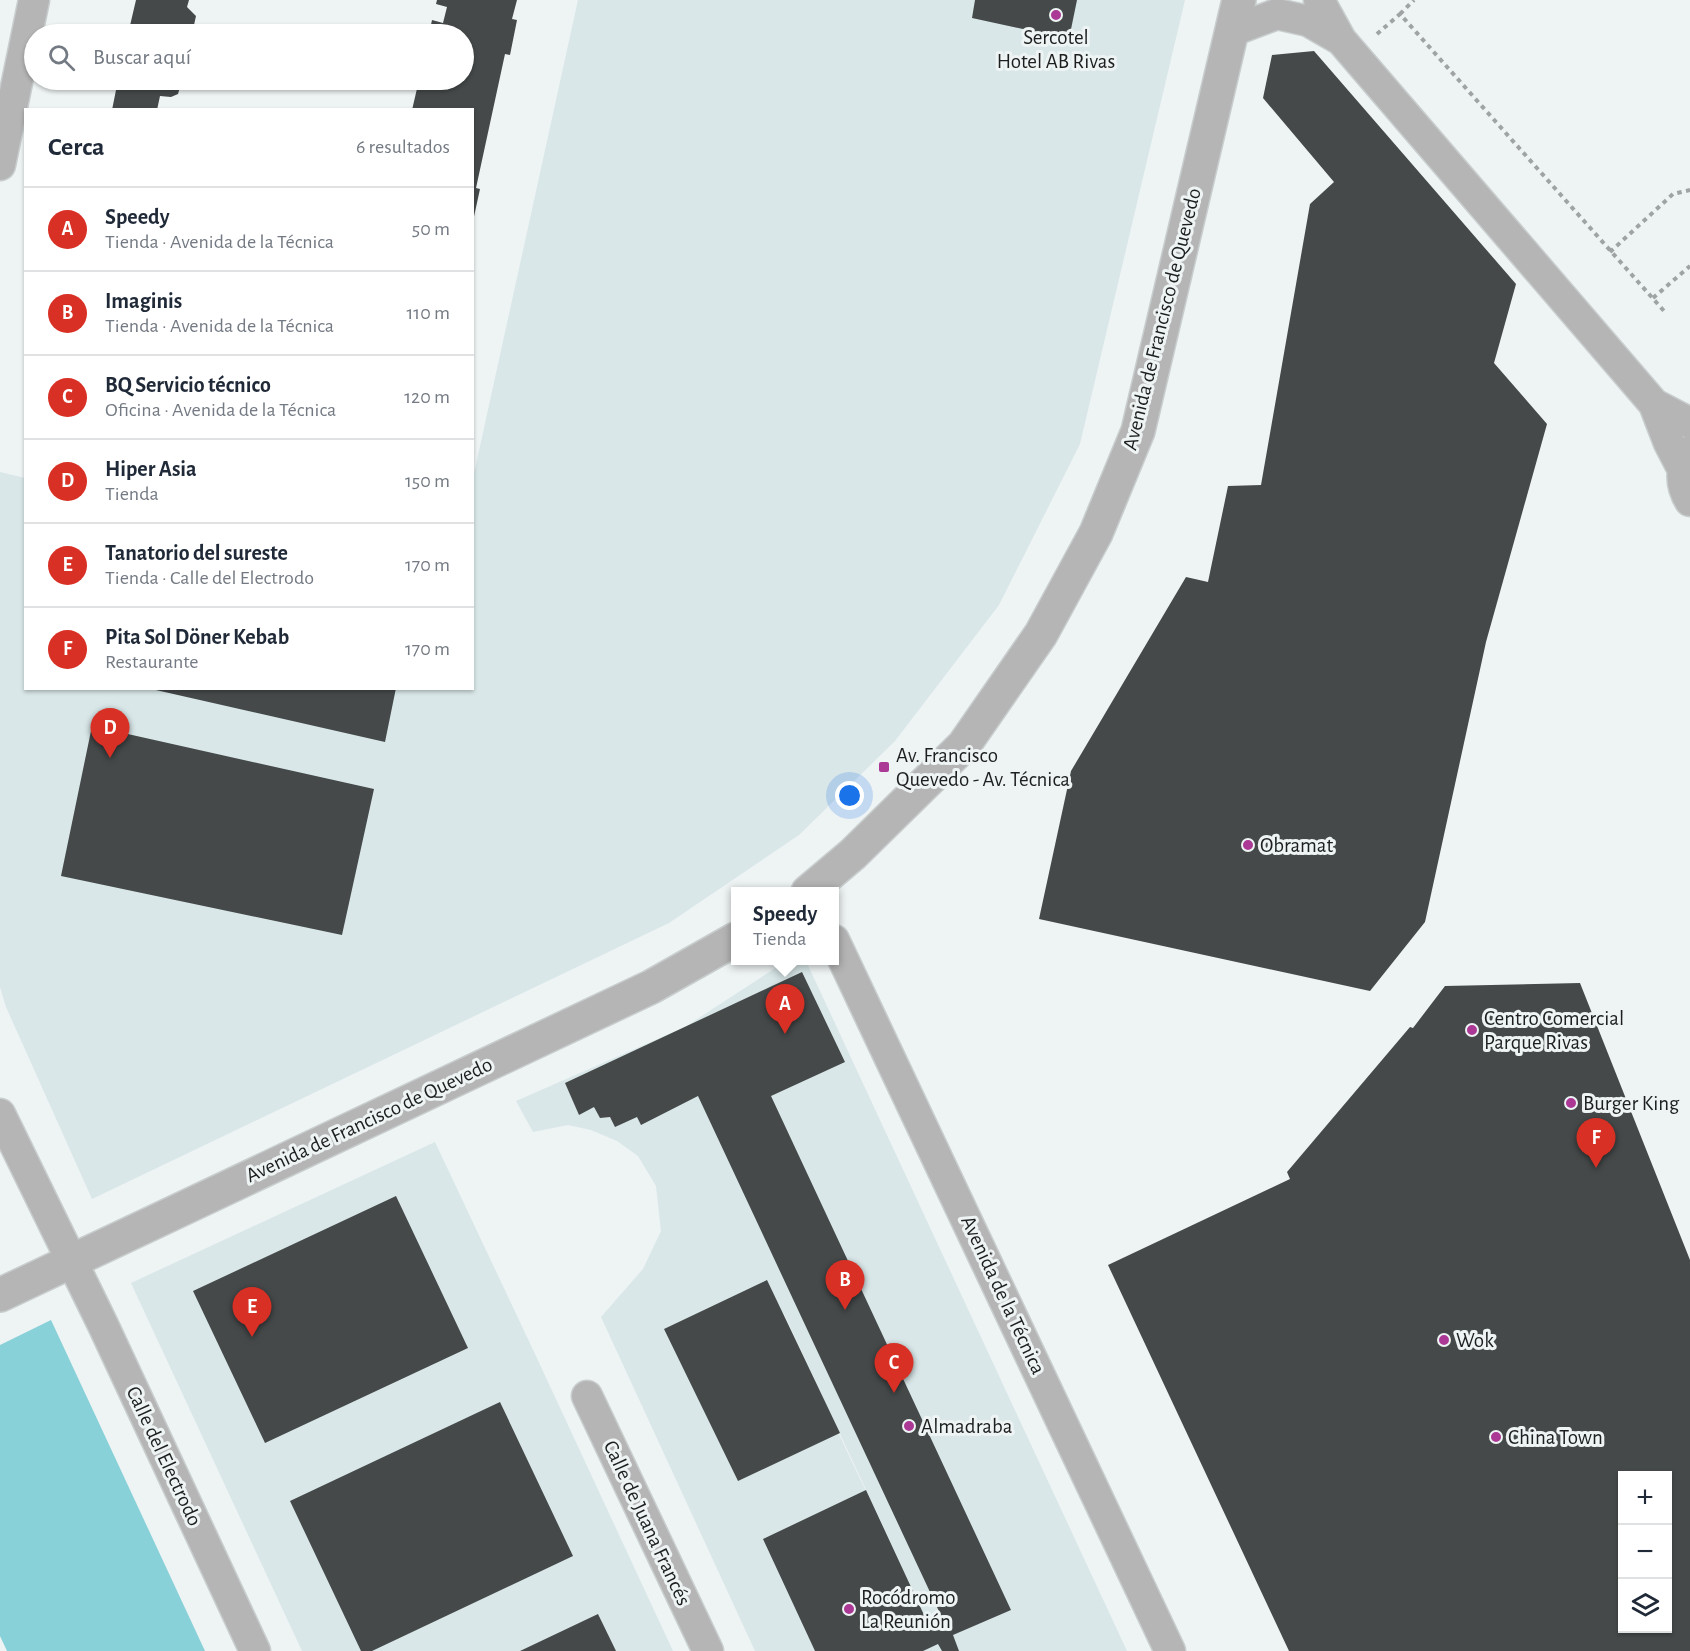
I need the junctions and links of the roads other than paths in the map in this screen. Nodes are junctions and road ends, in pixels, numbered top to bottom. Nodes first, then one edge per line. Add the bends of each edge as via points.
1 (34, 0) edge
2 (1239, 0) edge
3 (1318, 0) edge
4 (29, 24) edge
5 (1232, 31) junction
6 (1348, 47) junction
7 (24, 49) edge
8 (0, 165) edge
9 (1654, 404) junction
10 (1690, 423) edge
11 (1686, 460) edge
12 (1690, 501) edge
13 (813, 887) edge
14 (731, 941) edge
15 (839, 951) edge
16 (0, 1114) edge
17 (71, 1262) junction
18 (0, 1296) edge
19 (587, 1396) dead end
20 (255, 1651) edge
21 (708, 1651) edge
22 (1170, 1651) edge

1 - 4 street
2 - 5 street, Avenida de Francisco de Quevedo
3 - 6 street
5 - 6 street via 1277,14 1308,21
5 - 13 street, Avenida de Francisco de Quevedo via 1138,431 1096,533 1041,634 964,745 861,847
6 - 9 street
7 - 8 street
9 - 10 street
9 - 11 street via 1669,443
11 - 12 street via 1682,482
14 - 17 street, Avenida de Francisco de Quevedo via 651,987
15 - 22 street, Avenida de la Técnica
16 - 17 street, Calle del Electrodo
17 - 18 street, Avenida de Francisco de Quevedo
17 - 20 street, Calle del Electrodo
19 - 21 street, Calle de Juana Francés

